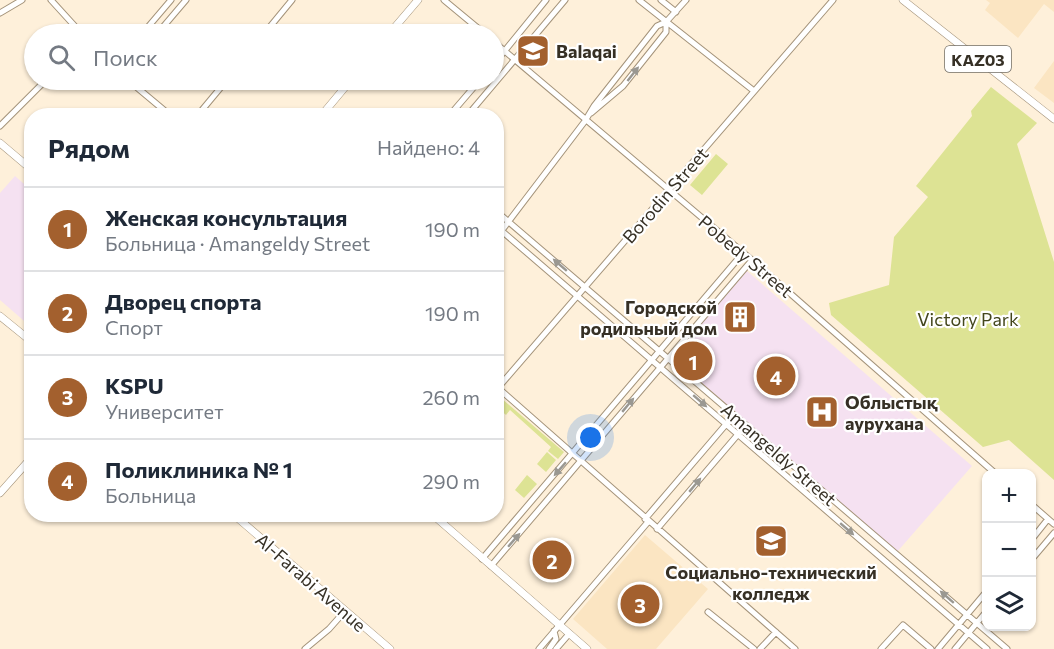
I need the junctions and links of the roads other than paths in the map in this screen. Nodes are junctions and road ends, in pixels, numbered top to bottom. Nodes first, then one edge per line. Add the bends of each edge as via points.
1 (22, 0) edge
2 (51, 0) edge
3 (171, 0) edge
4 (186, 0) edge
5 (292, 0) edge
6 (418, 0) edge
7 (444, 0) edge
8 (546, 0) edge
9 (565, 0) edge
10 (639, 0) edge
11 (661, 0) edge
12 (686, 0) edge
13 (833, 0) edge
14 (903, 0) edge
15 (676, 12) junction
16 (0, 13) edge
17 (666, 22) junction
18 (73, 24) edge
19 (151, 24) edge
20 (166, 24) edge
21 (272, 24) edge
22 (398, 24) edge
23 (473, 24) edge
24 (504, 51) joint
25 (514, 60) junction
26 (504, 72) edge
27 (36, 90) edge
28 (140, 90) edge
29 (219, 90) edge
30 (343, 90) edge
31 (471, 90) edge
32 (488, 90) edge
33 (754, 91) junction
34 (161, 108) edge
35 (204, 108) edge
36 (328, 108) edge
37 (456, 108) edge
38 (473, 108) edge
39 (591, 114) junction
40 (1054, 119) edge
41 (585, 121) junction
42 (0, 126) edge
43 (0, 143) edge
44 (24, 163) edge
45 (668, 191) junction
46 (504, 218) edge
47 (507, 220) junction
48 (504, 227) edge
49 (504, 233) edge
50 (743, 253) junction
51 (752, 260) junction
52 (585, 287) junction
53 (578, 296) junction
54 (0, 316) edge
55 (24, 336) edge
56 (659, 351) junction
57 (668, 358) junction
58 (651, 360) junction
59 (660, 367) junction
60 (504, 381) edge
61 (504, 395) edge
62 (734, 415) junction
63 (604, 416) junction
64 (613, 423) junction
65 (727, 425) junction
66 (746, 425) junction
67 (738, 434) junction
68 (573, 454) junction
69 (581, 460) junction
70 (24, 466) edge
71 (990, 469) edge
72 (0, 494) edge
73 (527, 507) junction
74 (1036, 508) edge
75 (536, 514) junction
76 (647, 520) junction
77 (242, 522) edge
78 (441, 522) edge
79 (1052, 522) edge
80 (657, 530) junction
81 (1054, 533) edge
82 (1036, 536) edge
83 (1036, 554) edge
84 (482, 559) junction
85 (491, 567) junction
86 (982, 598) edge
87 (345, 611) junction
88 (708, 612) dead end
89 (967, 615) junction
90 (982, 618) edge
91 (977, 624) junction
92 (959, 625) junction
93 (557, 628) junction
94 (776, 632) junction
95 (969, 633) junction
96 (569, 634) junction
97 (305, 649) edge
98 (390, 649) edge
99 (539, 649) edge
100 (549, 649) edge
101 (556, 649) edge
102 (587, 649) edge
103 (754, 649) edge
104 (760, 649) edge
105 (795, 649) edge
106 (882, 649) edge
107 (930, 649) edge
108 (938, 649) edge
109 (955, 649) edge
110 (987, 649) edge
111 (1007, 649) edge

1 - 16 street
2 - 18 street
3 - 19 street
4 - 20 street
5 - 21 street
6 - 22 main road
7 - 23 street
8 - 24 street
9 - 25 street
10 - 17 street
11 - 15 street
12 - 15 street
13 - 33 street, Borodin Street
14 - 40 main road, KАZ03
15 - 17 street
17 - 33 street
17 - 39 street via 657,26
39 -> 17 street via 623,86 666,32
24 - 25 street, Pobedy Street
25 - 26 street
25 - 41 street, Pobedy Street
27 - 42 street
28 - 34 street
29 - 35 street
30 - 36 main road
31 - 37 street
32 - 38 street
33 - 45 street, Borodin Street
39 - 41 street
41 - 45 street, Pobedy Street
41 - 47 street
43 - 44 main road
45 - 50 street, Pobedy Street
45 - 52 street, Borodin Street
46 - 47 street, Amangeldy Street
47 - 48 street
52 -> 47 street, Amangeldy Street
49 - 53 street, Amangeldy Street
50 - 51 street, Pobedy Street
50 - 56 street
51 - 57 street
51 - 71 street, Pobedy Street
52 - 53 street, Borodin Street
52 - 56 street, Amangeldy Street
53 - 58 street, Amangeldy Street
53 - 60 street, Borodin Street
54 - 55 main road
56 - 57 street, Amangeldy Street
56 - 58 street
57 - 59 street
57 - 62 street, Amangeldy Street
58 - 59 street, Amangeldy Street
58 - 63 street
64 -> 59 street
59 -> 65 street, Amangeldy Street
61 - 68 street
62 - 65 street
62 - 66 street, Amangeldy Street
63 - 64 street
63 - 68 street
64 - 69 street
65 - 67 street, Amangeldy Street
65 - 76 street
66 - 67 street
89 -> 66 street, Amangeldy Street
80 -> 67 street
67 -> 92 street, Amangeldy Street
68 - 69 street
68 -> 73 street
69 - 75 street
69 - 76 street
70 - 72 main road
73 - 75 street
73 - 84 street
74 - 79 street
85 -> 75 street
76 - 80 street
76 - 93 street
77 - 87 main road, Al-Farabi Avenue
78 - 84 main road
79 - 82 street
80 - 94 street
81 - 83 street
84 - 85 main road
85 - 93 main road
86 - 89 street
87 - 97 street
87 - 98 main road, Al-Farabi Avenue
88 - 103 street
89 - 91 street, Amangeldy Street
89 - 92 street
90 - 91 street
91 - 95 street
91 - 111 street, Amangeldy Street
92 - 95 street, Amangeldy Street
92 - 108 street
93 - 96 main road
93 - 99 street
93 - 100 street
94 - 104 street
94 - 105 street
95 - 109 street
95 - 110 street, Amangeldy Street
96 - 101 street
96 - 102 main road
106 - 107 street via 903,625

